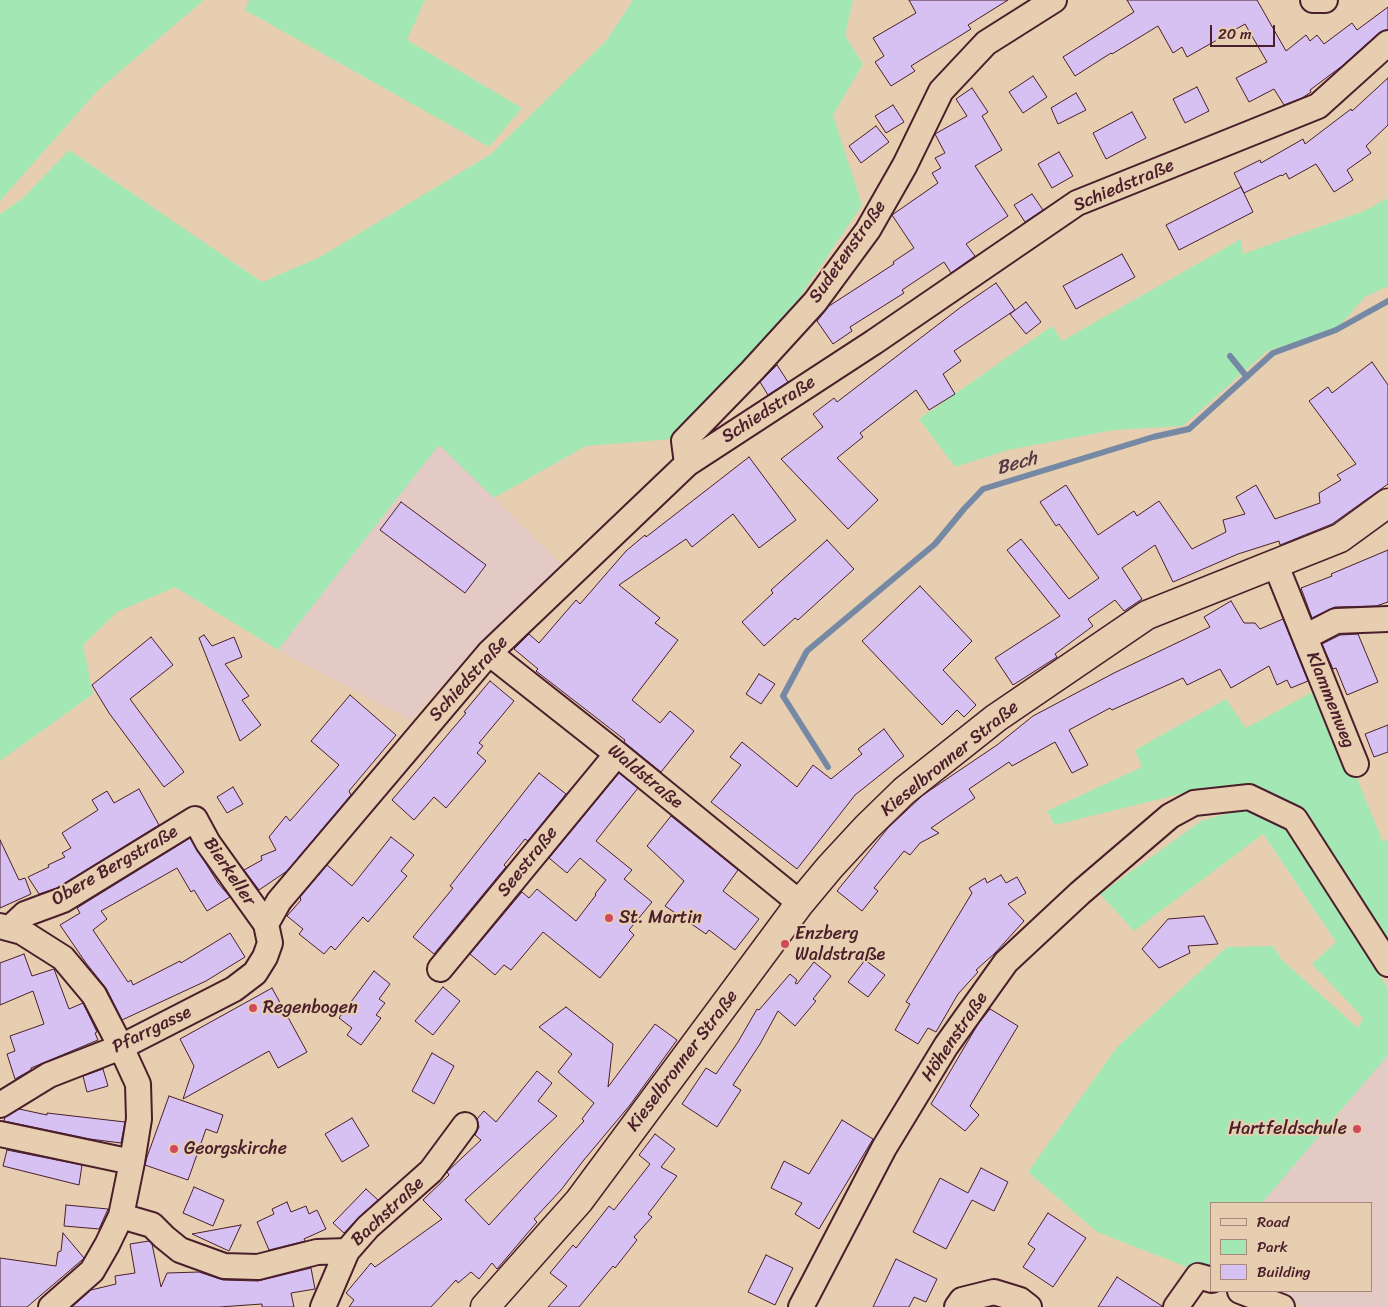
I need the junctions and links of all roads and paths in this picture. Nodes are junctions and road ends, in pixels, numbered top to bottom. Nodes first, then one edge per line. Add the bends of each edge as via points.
1 (1054, 0) edge
2 (1313, 0) edge
3 (1325, 0) edge
4 (1388, 43) edge
5 (685, 452) junction
6 (1388, 503) edge
7 (1275, 563) junction
8 (1388, 619) edge
9 (1305, 637) junction
10 (489, 654) junction
11 (617, 754) junction
12 (1356, 764) dead end
13 (195, 819) joint
14 (800, 903) junction
15 (266, 924) junction
16 (5, 927) edge
17 (1388, 964) edge
18 (440, 969) dead end
19 (121, 1046) junction
20 (0, 1105) edge
21 (465, 1125) dead end
22 (0, 1134) edge
23 (132, 1162) junction
24 (121, 1216) junction
25 (346, 1251) junction
26 (1205, 1278) edge
27 (1243, 1292) edge
28 (51, 1307) edge
29 (324, 1307) edge
30 (486, 1307) edge
31 (801, 1307) edge
32 (957, 1307) edge
33 (1029, 1307) edge
34 (1176, 1307) edge
35 (1282, 1307) edge

1 - 5 street, Sudetenstraße via 986,43 941,91 868,230 815,302
2 - 3 street
4 - 5 street, Schiedstraße via 1318,106 1077,204 874,342
5 - 10 street, Schiedstraße
6 - 7 main road, Kieselbronner Straße via 1340,538
7 - 9 street, Klammenweg
7 - 14 main road, Kieselbronner Straße via 1147,614 996,718 904,791 867,827
8 - 9 street, Klammenweg via 1336,621
9 - 12 street, Klammenweg
10 - 11 street, Waldstraße
10 - 15 street, Schiedstraße via 280,901
11 - 14 street, Waldstraße
11 - 18 street, Seestraße
13 - 15 street, Bierkeller via 208,843
13 - 16 street, Obere Bergstraße via 63,900 25,914
14 - 30 main road, Kieselbronner Straße via 579,1201
15 - 19 street, Pfarrgasse via 270,943 255,973 234,989
16 - 19 street via 22,932 63,958 94,995
17 - 31 street, Höhenstraße via 1295,819 1249,797 1194,804 1170,816 1006,962 946,1046 884,1148
19 - 20 street, Pfarrgasse via 49,1074
19 - 23 street via 138,1084 139,1119
21 - 25 street, Bachstraße via 431,1171 368,1226
22 - 23 street
23 - 24 street
24 - 25 street via 152,1225 180,1250 224,1266 258,1266 317,1252
24 - 28 street via 92,1271
25 - 29 street, Bachstraße
26 - 34 street
27 - 35 street
32 - 33 street via 962,1300 994,1292 1020,1300

